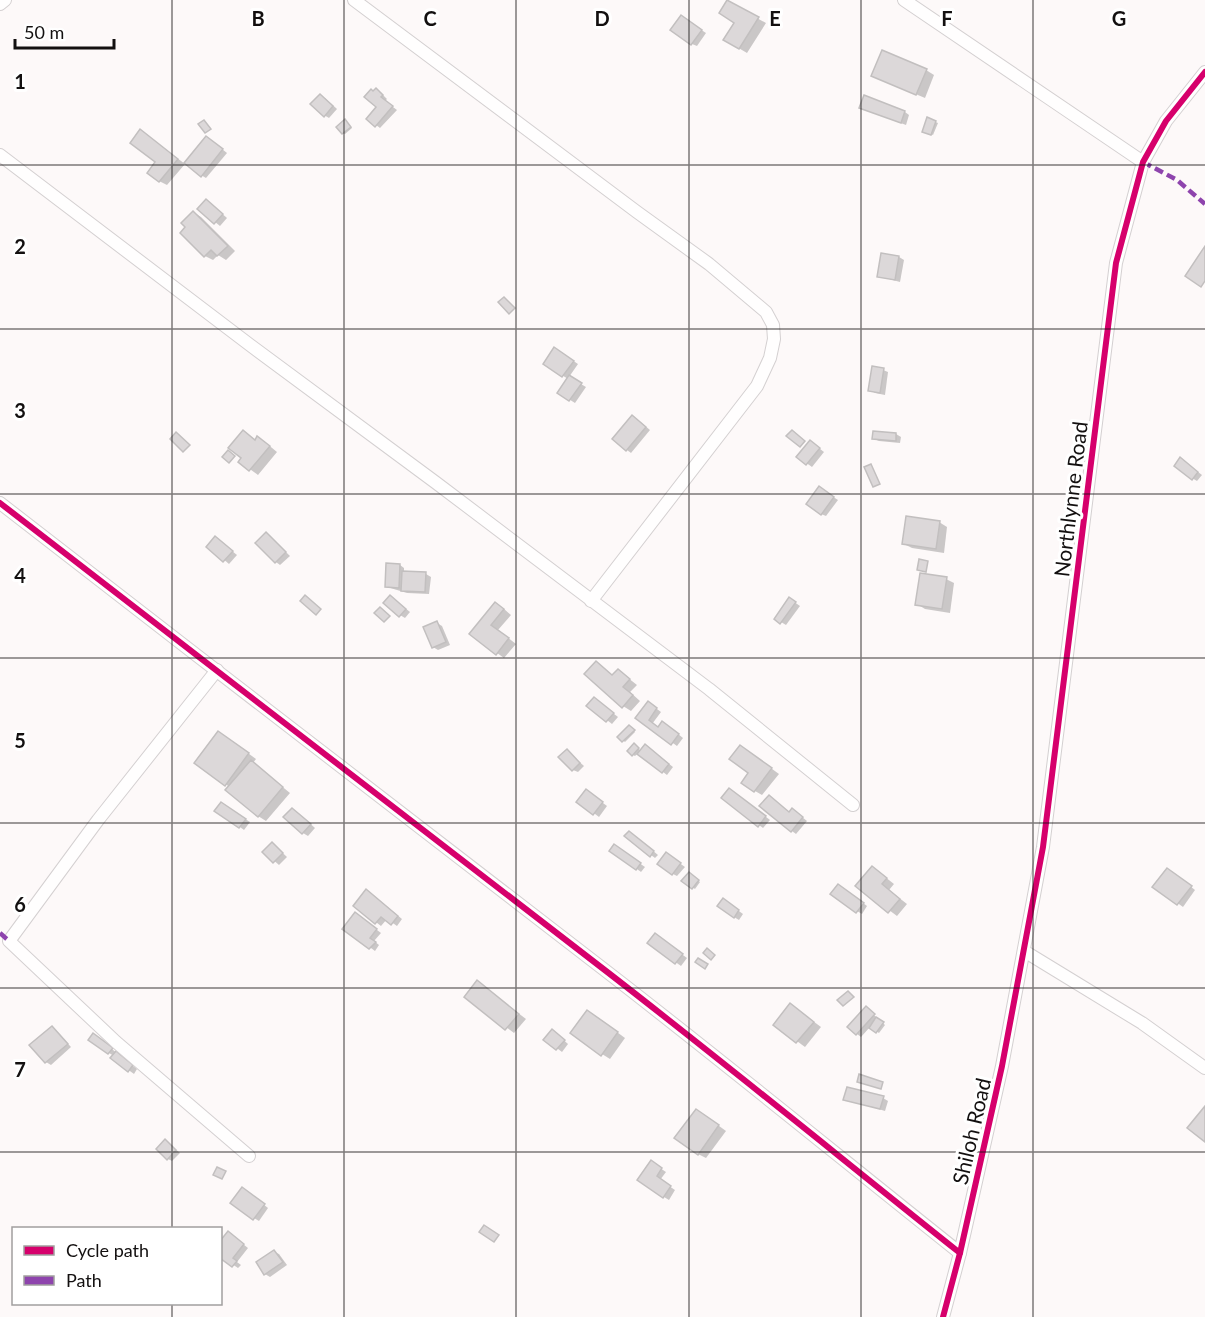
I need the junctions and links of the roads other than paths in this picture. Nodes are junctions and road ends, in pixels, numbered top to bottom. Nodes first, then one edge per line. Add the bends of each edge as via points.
1 (4, 0) edge
2 (354, 0) edge
3 (904, 0) edge
4 (0, 4) edge
5 (1205, 72) edge
6 (0, 155) edge
7 (1143, 162) junction
8 (0, 503) edge
9 (591, 601) junction
10 (217, 670) junction
11 (853, 804) dead end
12 (1024, 951) junction
13 (1205, 1068) edge
14 (249, 1156) dead end
15 (960, 1253) junction
16 (943, 1317) edge

1 - 4 street
2 - 9 street via 709,264 766,312 773,325 770,358 757,386
3 - 7 street
5 - 7 street, Northlynne Road via 1166,121
6 - 9 street
7 - 12 street, Northlynne Road via 1116,262 1043,848
8 - 10 street
9 - 11 street
10 - 14 street via 9,940 116,1042
10 - 15 street via 607,972
12 - 13 street via 1142,1023
12 - 15 street, Shiloh Road
15 - 16 street, Shiloh Road

